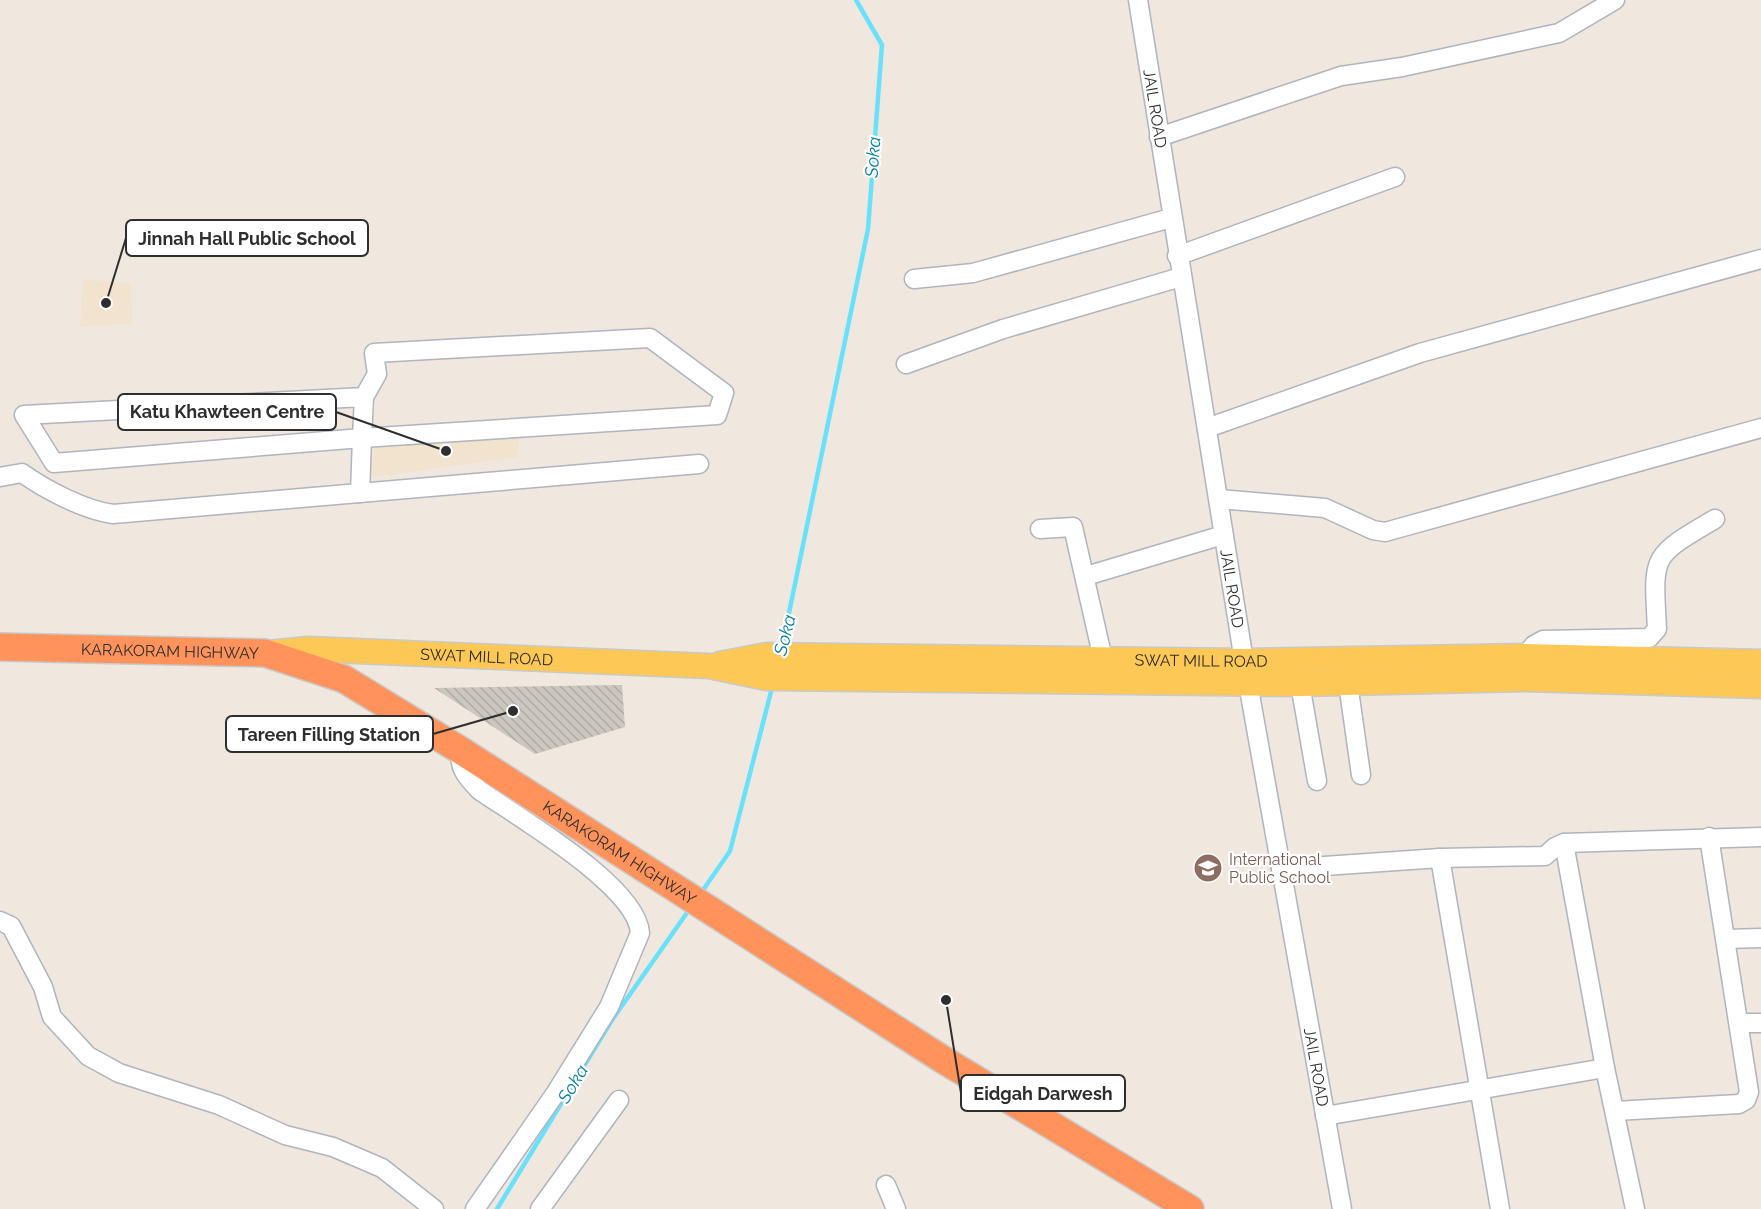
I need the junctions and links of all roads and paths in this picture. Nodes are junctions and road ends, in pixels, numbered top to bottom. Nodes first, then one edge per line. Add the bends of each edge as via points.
1 (1139, 0) edge
2 (1615, 0) edge
3 (1159, 137) junction
4 (1395, 177) dead end
5 (1171, 218) junction
6 (1177, 256) junction
7 (1761, 259) edge
8 (1181, 277) junction
9 (914, 279) dead end
10 (906, 364) dead end
11 (364, 397) junction
12 (1207, 428) junction
13 (1761, 428) edge
14 (362, 438) junction
15 (54, 463) junction
16 (699, 464) dead end
17 (22, 473) junction
18 (0, 477) edge
19 (360, 493) junction
20 (1219, 499) junction
21 (1715, 519) dead end
22 (1040, 529) dead end
23 (1223, 535) junction
24 (1086, 576) junction
25 (0, 647) edge
26 (265, 653) junction
27 (1525, 656) junction
28 (1103, 659) junction
29 (1761, 662) edge
30 (833, 668) junction
31 (1246, 672) junction
32 (1692, 674) junction
33 (1348, 683) junction
34 (1300, 684) junction
35 (1761, 686) edge
36 (460, 750) junction
37 (1361, 775) dead end
38 (1317, 781) dead end
39 (1709, 837) junction
40 (1761, 837) edge
41 (1564, 843) junction
42 (1440, 858) junction
43 (1281, 869) junction
44 (0, 921) edge
45 (1761, 938) edge
46 (1726, 939) junction
47 (1740, 1023) junction
48 (1761, 1023) edge
49 (1605, 1068) junction
50 (1478, 1089) junction
51 (619, 1100) dead end
52 (1615, 1112) junction
53 (1325, 1116) junction
54 (886, 1185) dead end
55 (434, 1209) edge
56 (475, 1209) edge
57 (540, 1209) edge
58 (896, 1209) edge
59 (1190, 1209) edge
60 (1342, 1209) edge
61 (1500, 1209) edge
62 (1635, 1209) edge

1 - 3 street, JAIL ROAD
2 - 3 street via 1559,33 1341,76
3 - 5 street, JAIL ROAD
4 - 6 street
5 - 6 street, JAIL ROAD
5 - 9 street via 973,273
6 - 8 street, JAIL ROAD
7 - 12 street via 1420,353
8 - 10 street via 1003,329
8 - 12 street, JAIL ROAD
11 - 14 street
11 - 14 street via 377,374 374,353 650,338 724,393 717,415
11 - 15 street via 24,415
12 - 20 street, JAIL ROAD
13 - 20 street via 1385,532 1326,508
14 - 15 street
14 - 19 street
15 - 17 street
16 - 19 street
17 - 18 street
17 - 19 street via 93,511 113,514
20 - 23 street, JAIL ROAD
21 - 27 street via 1674,543 1659,560 1655,635 1544,640
22 - 24 street via 1073,526
23 - 24 street
23 - 31 street, JAIL ROAD
24 - 28 street
25 - 26 highway, KARAKORAM HIGHWAY
26 - 30 main road, SWAT MILL ROAD via 309,649 709,666 767,655
26 - 36 highway, KARAKORAM HIGHWAY via 344,679
27 - 31 main road, SWAT MILL ROAD
27 - 32 main road, SWAT MILL ROAD
28 - 30 main road, SWAT MILL ROAD
28 - 31 main road, SWAT MILL ROAD
29 - 32 main road
30 - 31 main road, SWAT MILL ROAD
31 - 34 main road, SWAT MILL ROAD
31 - 43 street, JAIL ROAD
32 - 33 main road, SWAT MILL ROAD
32 - 35 main road
33 - 34 main road, SWAT MILL ROAD
33 - 37 street
34 - 38 street
36 - 56 street via 463,773 479,790 596,871 627,904 639,922 640,933 609,1007 555,1094
36 - 59 highway, KARAKORAM HIGHWAY via 942,1059
39 - 40 street
39 - 41 street
39 - 46 street
41 - 42 street via 1545,856
41 - 49 street
42 - 43 street
42 - 50 street
43 - 53 street, JAIL ROAD
44 - 55 street via 11,926 43,987 52,1017 88,1056 118,1073 219,1105 285,1136 333,1147 382,1168
45 - 46 street
46 - 47 street
47 - 48 street
47 - 52 street via 1749,1092 1746,1100 1739,1104
49 - 50 street
49 - 52 street
50 - 53 street
50 - 61 street
51 - 57 street
52 - 62 street
53 - 60 street, JAIL ROAD
54 - 58 street

